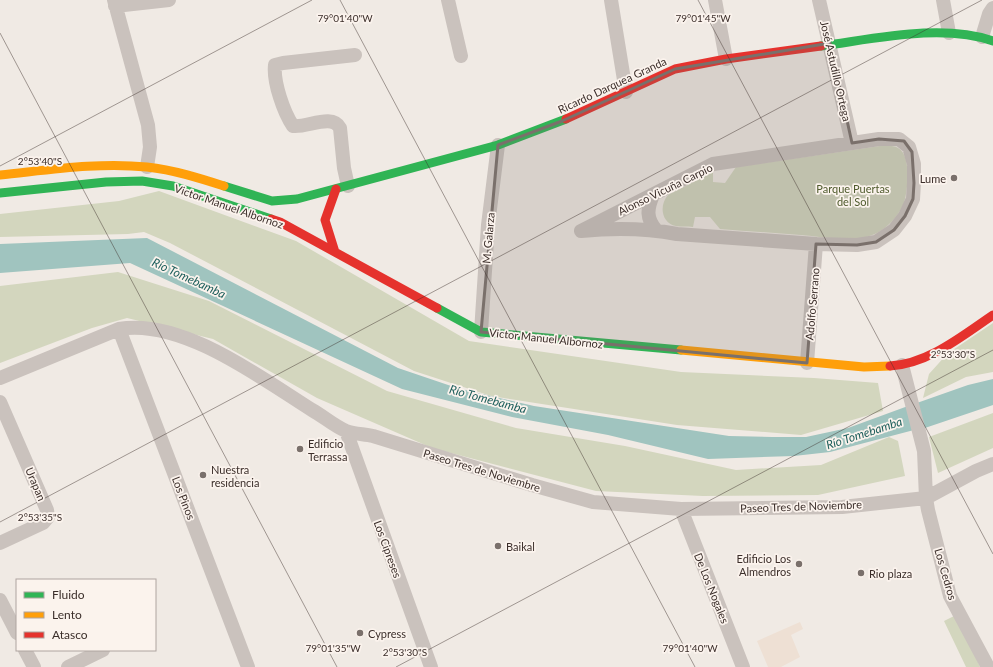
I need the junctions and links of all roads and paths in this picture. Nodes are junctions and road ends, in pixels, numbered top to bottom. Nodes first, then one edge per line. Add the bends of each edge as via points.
1 (169, 0) edge
2 (448, 0) edge
3 (611, 0) edge
4 (715, 0) edge
5 (819, 0) edge
6 (943, 0) edge
7 (115, 3) edge
8 (993, 8) edge
9 (950, 33) junction
10 (988, 39) edge
11 (830, 43) junction
12 (355, 55) dead end
13 (461, 56) dead end
14 (726, 59) junction
15 (626, 92) junction
16 (852, 143) junction
17 (498, 145) junction
18 (147, 166) junction
19 (0, 175) edge
20 (342, 187) junction
21 (0, 193) edge
22 (653, 195) junction
23 (318, 200) junction
24 (272, 201) joint
25 (317, 217) dead end
26 (308, 225) dead end
27 (656, 230) junction
28 (299, 232) junction
29 (816, 244) junction
30 (335, 252) junction
31 (993, 315) edge
32 (119, 329) junction
33 (481, 332) junction
34 (807, 363) junction
35 (902, 365) junction
36 (0, 378) edge
37 (0, 402) edge
38 (346, 431) junction
39 (993, 464) edge
40 (926, 498) junction
41 (681, 509) junction
42 (0, 542) edge
43 (0, 600) edge
44 (16, 631) edge
45 (26, 651) edge
46 (101, 651) edge
47 (34, 667) edge
48 (68, 667) edge
49 (248, 667) edge
50 (431, 667) edge
51 (743, 667) edge
52 (988, 667) edge

1 - 7 street
2 - 13 street
3 - 15 street
4 - 14 street
5 - 11 street, José Astudillo Ortega
6 - 9 street
7 - 18 street via 148,125 150,147
8 - 10 street via 989,14
9 - 10 main road, Ricardo Darquea Granda
9 - 11 main road, Ricardo Darquea Granda via 901,35
11 - 14 main road, Ricardo Darquea Granda
11 - 16 street, José Astudillo Ortega
12 - 20 street via 283,63 275,65 274,73 286,116 294,126 332,120 338,123 344,168
14 - 15 main road, Ricardo Darquea Granda via 676,69
15 - 17 main road, Ricardo Darquea Granda via 562,121
16 - 22 street, Alonso Vicuña Carpio via 712,164
16 - 29 street, Alonso Vicuña Carpio via 899,139 909,146 914,164 913,199 905,216 894,230 876,242 857,245
17 - 20 main road, Ricardo Darquea Granda
17 - 33 street, M. Galarza via 488,225
18 - 19 main road, Victor Manuel Albornoz via 94,166
18 - 24 main road, Victor Manuel Albornoz via 186,174
20 - 23 main road, Ricardo Darquea Granda
20 - 30 main road via 325,212 324,219
21 - 28 main road, Victor Manuel Albornoz via 76,184 142,181 173,186 280,222
22 - 27 street via 648,214
22 - 27 street, Alonso Vicuña Carpio via 581,231 607,228
23 - 24 main road, Ricardo Darquea Granda
23 - 25 main road via 320,211
26 - 28 main road
27 - 29 street, Alonso Vicuña Carpio via 677,234
28 - 30 main road, Victor Manuel Albornoz
29 - 34 street, Adolfo Serrano
30 - 33 main road, Victor Manuel Albornoz
31 - 35 main road, Victor Manuel Albornoz via 940,350
32 - 36 street, Paseo Tres de Noviembre
32 - 38 street, Paseo Tres de Noviembre via 134,327 195,341 225,356
32 - 49 street, Los Pinos
33 - 34 main road, Victor Manuel Albornoz
34 - 35 main road, Victor Manuel Albornoz via 864,367
35 - 40 street, Los Cedros via 924,451
37 - 42 street, Urapan via 48,517 43,523
38 - 41 street, Paseo Tres de Noviembre via 373,436 532,486 593,502
38 - 50 street, Los Cipreses
39 - 40 street, Paseo Tres de Noviembre
40 - 41 street, Paseo Tres de Noviembre via 842,507
40 - 52 street, Los Cedros via 950,596
41 - 51 street, De Los Nogales
43 - 44 street
45 - 47 street
46 - 48 street

